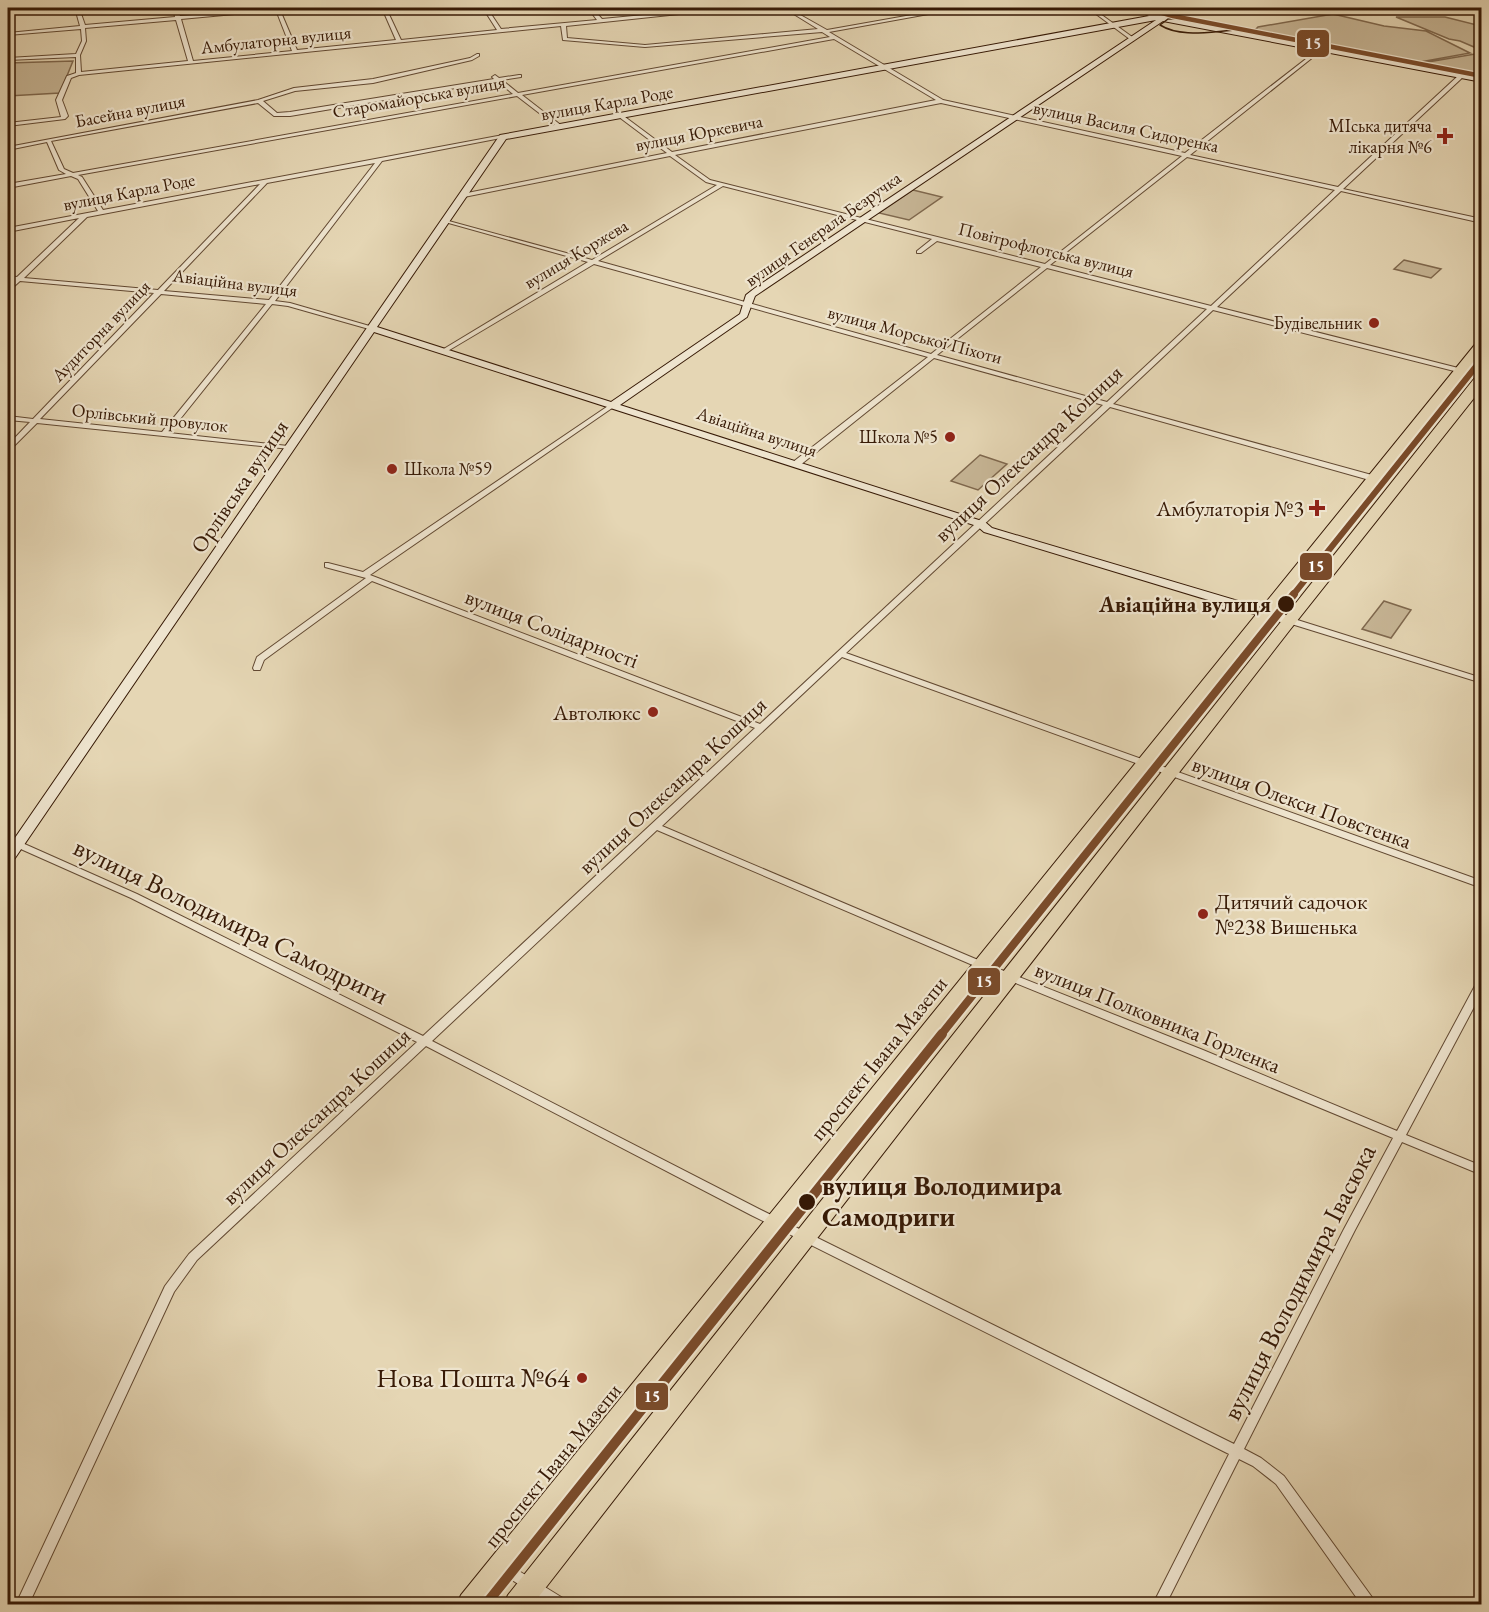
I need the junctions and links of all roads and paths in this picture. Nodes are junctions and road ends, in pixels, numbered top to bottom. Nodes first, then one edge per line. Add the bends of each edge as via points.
1 (77, 8) edge
2 (175, 8) edge
3 (278, 8) edge
4 (283, 8) edge
5 (384, 8) edge
6 (485, 8) edge
7 (590, 8) edge
8 (726, 8) edge
9 (786, 8) edge
10 (956, 8) edge
11 (1089, 8) edge
12 (1137, 8) edge
13 (1155, 8) edge
14 (1212, 8) edge
15 (693, 9) edge
16 (178, 17) junction
17 (1161, 17) junction
18 (600, 20) junction
19 (563, 24) junction
20 (1114, 25) junction
21 (83, 27) junction
22 (500, 31) junction
23 (826, 31) junction
24 (8, 34) edge
25 (836, 37) junction
26 (1133, 39) junction
27 (399, 41) junction
28 (1320, 49) junction
29 (295, 52) junction
30 (78, 54) junction
31 (477, 55) dead end
32 (8, 59) edge
33 (191, 63) junction
34 (885, 67) junction
35 (79, 74) junction
36 (492, 75) dead end
37 (519, 76) dead end
38 (1461, 76) junction
39 (497, 79) junction
40 (1482, 80) edge
41 (517, 95) junction
42 (259, 101) junction
43 (941, 101) junction
44 (621, 116) junction
45 (1016, 118) junction
46 (8, 125) edge
47 (560, 127) junction
48 (503, 137) junction
49 (49, 142) junction
50 (8, 148) edge
51 (672, 154) junction
52 (1187, 156) junction
53 (381, 159) junction
54 (74, 175) junction
55 (266, 182) junction
56 (723, 184) junction
57 (8, 186) edge
58 (1338, 190) junction
59 (464, 195) junction
60 (101, 212) junction
61 (86, 215) junction
62 (863, 220) junction
63 (1482, 220) edge
64 (447, 221) junction
65 (8, 230) edge
66 (937, 238) junction
67 (919, 252) dead end
68 (593, 261) junction
69 (1046, 267) junction
70 (8, 278) edge
71 (18, 279) junction
72 (8, 289) edge
73 (160, 292) junction
74 (271, 302) junction
75 (748, 306) junction
76 (1210, 308) junction
77 (371, 328) junction
78 (1482, 345) edge
79 (444, 351) junction
80 (935, 355) junction
81 (1460, 371) junction
82 (1482, 377) edge
83 (1111, 404) junction
84 (614, 405) junction
85 (8, 418) edge
86 (34, 421) junction
87 (164, 435) junction
88 (288, 448) junction
89 (8, 449) edge
90 (796, 464) junction
91 (1376, 479) junction
92 (981, 524) junction
93 (327, 565) dead end
94 (367, 577) junction
95 (1267, 613) junction
96 (1288, 620) junction
97 (840, 654) junction
98 (257, 668) dead end
99 (1482, 681) edge
100 (762, 728) junction
101 (1146, 765) junction
102 (1170, 774) junction
103 (655, 826) junction
104 (17, 844) junction
105 (8, 858) edge
106 (1482, 885) edge
107 (983, 966) junction
108 (1010, 978) junction
109 (1482, 982) edge
110 (424, 1041) junction
111 (1401, 1137) junction
112 (1482, 1172) edge
113 (777, 1223) junction
114 (806, 1238) junction
115 (1238, 1453) junction
116 (501, 1566) junction
117 (532, 1586) junction
118 (22, 1605) edge
119 (470, 1605) edge
120 (517, 1605) edge
121 (561, 1605) edge
122 (1159, 1605) edge
123 (1368, 1605) edge

1 - 21 street
2 - 16 street
3 - 4 street
3 - 16 street
3 - 29 street
5 - 27 street
6 - 22 street
7 - 18 street
8 - 15 street, Амбулаторна вулиця
9 - 23 street, вулиця Василя Сидоренка
10 - 23 street
11 - 20 street
12 - 17 street
13 - 17 street
14 - 17 street, вулиця Карла Роде
15 - 18 street, Амбулаторна вулиця
16 - 21 street
16 - 33 street
17 - 20 street, вулиця Карла Роде
17 - 26 street, вулиця Генерала Безручка
17 - 28 street
18 - 19 street, Амбулаторна вулиця
19 - 22 street, Амбулаторна вулиця
19 - 23 street via 565,39 634,46
20 - 26 street
20 - 34 street, вулиця Карла Роде
21 - 24 street
21 - 30 street via 84,41
22 - 27 street, Амбулаторна вулиця
23 - 25 street, вулиця Василя Сидоренка
25 - 34 street, вулиця Василя Сидоренка
25 - 41 street, Старомайорська вулиця
26 - 45 street, вулиця Генерала Безручка
27 - 29 street, Амбулаторна вулиця
28 - 38 street
28 - 52 street
29 - 33 street, Амбулаторна вулиця
30 - 32 street
30 - 35 street
31 - 42 street, Басейна вулиця via 387,79 294,90
33 - 35 street, Амбулаторна вулиця
34 - 43 street, вулиця Василя Сидоренка
34 - 44 street, вулиця Карла Роде
35 - 46 street via 69,77 59,100 63,118
36 - 39 street
37 - 39 street
38 - 40 street
38 - 58 street, вулиця Олександра Кошиця
39 - 41 street
39 - 42 street via 282,115 276,115
41 - 47 street
41 - 54 street, Старомайорська вулиця
42 - 49 street, Басейна вулиця
43 - 45 street, вулиця Василя Сидоренка
43 - 51 street, вулиця Юркевича
44 - 47 street, вулиця Карла Роде
44 - 51 street, Повітрофлотська вулиця
45 - 52 street, вулиця Василя Сидоренка
45 - 62 street, вулиця Генерала Безручка
47 - 48 street, вулиця Карла Роде
48 - 53 street, вулиця Карла Роде
48 - 59 street, Орлівська вулиця
49 - 50 street, Басейна вулиця
49 - 54 street via 62,170
51 - 56 street, Повітрофлотська вулиця via 703,179
51 - 59 street, вулиця Юркевича
52 - 58 street, вулиця Василя Сидоренка
52 - 69 street
53 - 55 street, вулиця Карла Роде
53 - 74 street
54 - 57 street, Старомайорська вулиця
54 - 60 street via 80,178
55 - 60 street, вулиця Карла Роде
55 - 73 street, Аудиторна вулиця
56 - 62 street, Повітрофлотська вулиця
56 - 68 street, вулиця Коржева
58 - 63 street, вулиця Василя Сидоренка
58 - 76 street, вулиця Олександра Кошиця
59 - 64 street, Орлівська вулиця
60 - 61 street, вулиця Карла Роде
61 - 65 street, вулиця Карла Роде
61 - 71 street
62 - 66 street, Повітрофлотська вулиця
62 - 75 street, вулиця Генерала Безручка via 758,290
64 - 68 street, вулиця Морської Піхоти
64 - 77 street, Орлівська вулиця
66 - 67 street
66 - 69 street, Повітрофлотська вулиця
68 - 75 street, вулиця Морської Піхоти
68 - 79 street, вулиця Коржева
69 - 76 street, Повітрофлотська вулиця
69 - 80 street
70 - 71 street, Авіаційна вулиця
71 - 72 street
71 - 73 street, Авіаційна вулиця
73 - 74 street, Авіаційна вулиця
73 - 86 street, Аудиторна вулиця
74 - 77 street, Авіаційна вулиця
74 - 87 street
75 - 80 street, вулиця Морської Піхоти
75 - 84 street, вулиця Генерала Безручка via 744,315
76 - 81 street, Повітрофлотська вулиця
76 - 83 street, вулиця Олександра Кошиця
77 - 79 street, Авіаційна вулиця
77 - 88 street, Орлівська вулиця
78 - 81 highway, проспект Івана Мазепи
79 - 84 street, Авіаційна вулиця
80 - 83 street, вулиця Морської Піхоти
80 - 90 street
81 - 82 street, Повітрофлотська вулиця
81 - 91 highway, проспект Івана Мазепи
82 - 96 highway
83 - 91 street, вулиця Морської Піхоти
83 - 92 street, вулиця Олександра Кошиця
84 - 90 street, Авіаційна вулиця
84 - 94 street, вулиця Генерала Безручка
85 - 86 street, Орлівський провулок
86 - 87 street, Орлівський провулок
86 - 89 street, Аудиторна вулиця
87 - 88 street, Орлівський провулок
88 - 104 street, Орлівська вулиця
90 - 92 street, Авіаційна вулиця
91 - 95 highway, проспект Івана Мазепи
92 - 95 street, Авіаційна вулиця via 988,530
92 - 97 street, вулиця Олександра Кошиця
93 - 94 street, вулиця Солідарності
94 - 98 street, вулиця Генерала Безручка via 260,659
94 - 100 street, вулиця Солідарності
95 - 96 street, Авіаційна вулиця
95 - 101 highway, проспект Івана Мазепи
96 - 99 street, Авіаційна вулиця
96 - 102 highway
97 - 100 street, вулиця Олександра Кошиця
97 - 101 street, вулиця Олекси Повстенка
100 - 103 street, вулиця Олександра Кошиця
101 - 102 street, вулиця Олекси Повстенка
101 - 107 highway, проспект Івана Мазепи
102 - 106 street, вулиця Олекси Повстенка
102 - 108 highway
103 - 107 street, вулиця Полковника Горленка
103 - 110 street, вулиця Олександра Кошиця
104 - 105 street, Орлівська вулиця
104 - 110 street, вулиця Володимира Самодриги via 134,896
107 - 108 street, вулиця Полковника Горленка
107 - 113 highway, проспект Івана Мазепи
108 - 111 street, вулиця Полковника Горленка
108 - 114 highway
109 - 111 street, вулиця Володимира Івасюка
110 - 113 street, вулиця Володимира Самодриги
110 - 118 street, вулиця Олександра Кошиця via 193,1257 169,1289
111 - 112 street, вулиця Полковника Горленка
111 - 115 street, вулиця Володимира Івасюка via 1350,1229
113 - 114 street, вулиця Володимира Самодриги
113 - 116 highway, проспект Івана Мазепи
114 - 115 street, вулиця Володимира Самодриги
114 - 117 highway
115 - 122 street, вулиця Володимира Івасюка
115 - 123 street, вулиця Володимира Самодриги via 1280,1480
116 - 117 street
116 - 119 highway, проспект Івана Мазепи
117 - 120 highway
117 - 121 street

